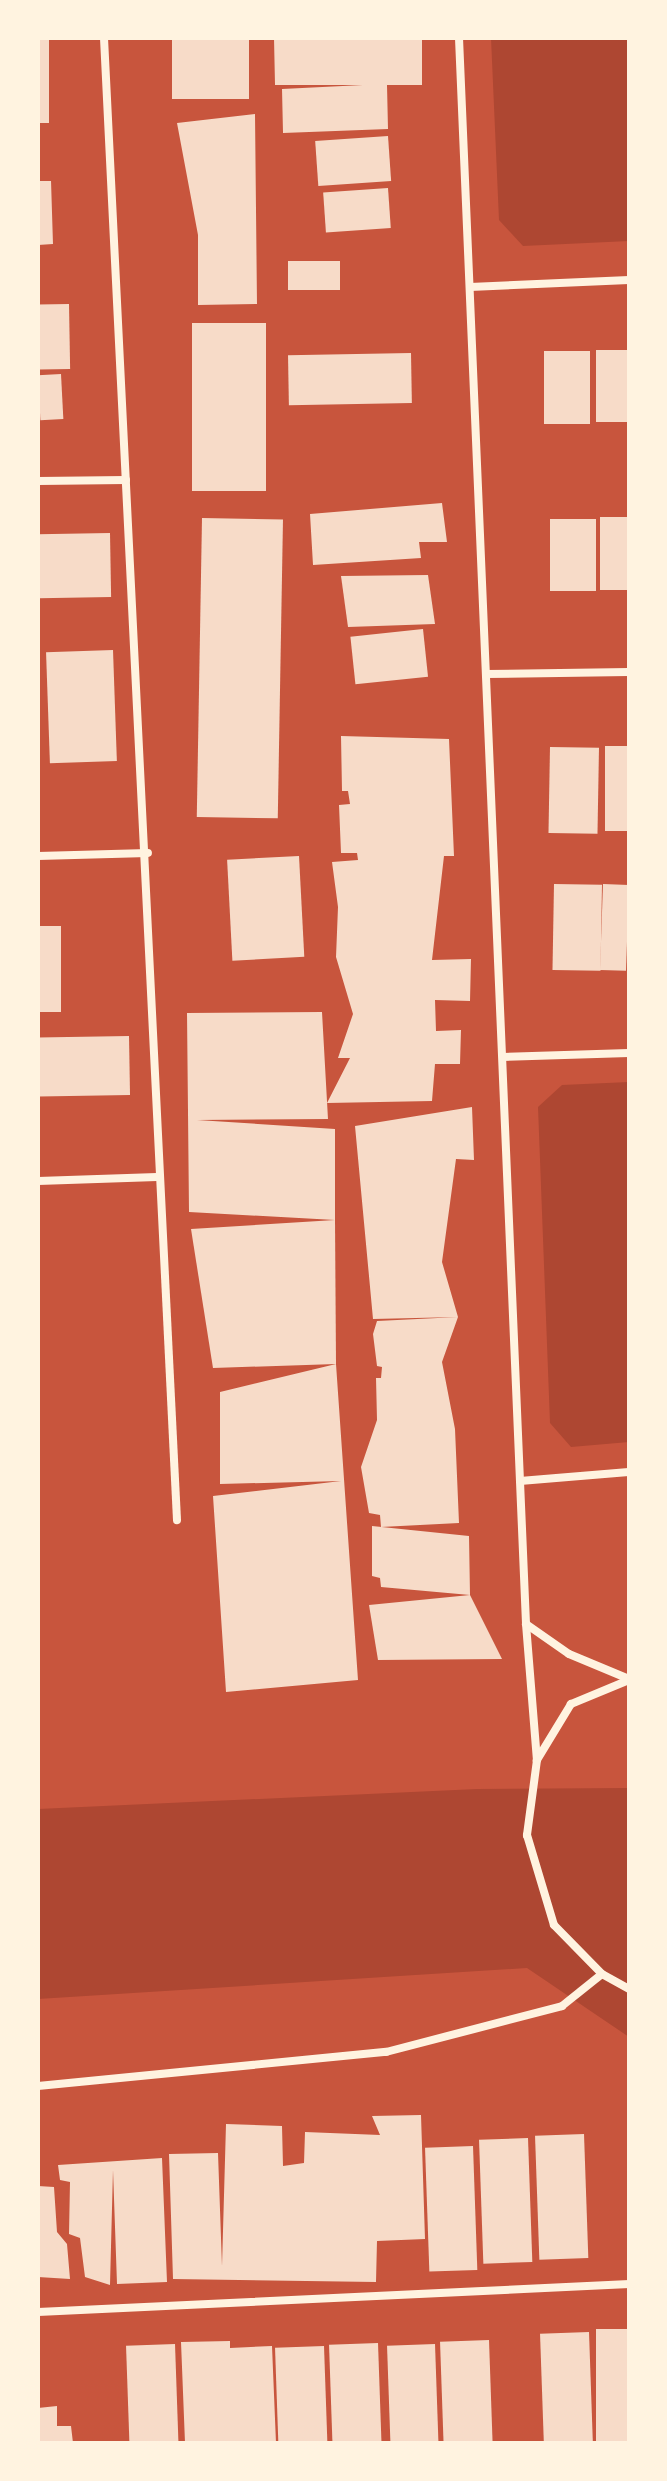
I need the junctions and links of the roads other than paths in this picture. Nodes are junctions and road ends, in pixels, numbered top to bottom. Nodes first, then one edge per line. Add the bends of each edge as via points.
1 (104, 38) edge
2 (459, 38) edge
3 (629, 280) edge
4 (470, 287) junction
5 (126, 480) junction
6 (38, 481) edge
7 (629, 672) edge
8 (486, 674) junction
9 (148, 853) junction
10 (38, 856) edge
11 (629, 1053) edge
12 (503, 1057) junction
13 (157, 1177) junction
14 (38, 1181) edge
15 (629, 1472) edge
16 (520, 1481) junction
17 (177, 1520) dead end
18 (526, 1624) junction
19 (629, 1679) edge
20 (537, 1760) junction
21 (602, 1974) junction
22 (629, 1989) edge
23 (38, 2086) edge
24 (629, 2284) edge
25 (38, 2312) edge

1 - 5 street
2 - 4 street
3 - 4 street
4 - 8 street
5 - 6 street
5 - 9 street
7 - 8 street
8 - 12 street
9 - 10 street
9 - 13 street
11 - 12 street
12 - 16 street
13 - 14 street
13 - 17 street
15 - 16 street
16 - 18 street
18 - 19 street via 569,1654
18 - 20 street
19 - 20 street via 571,1704
20 - 21 street via 527,1835 554,1925
21 - 22 street
21 - 23 street via 562,2006 386,2052
24 - 25 street

